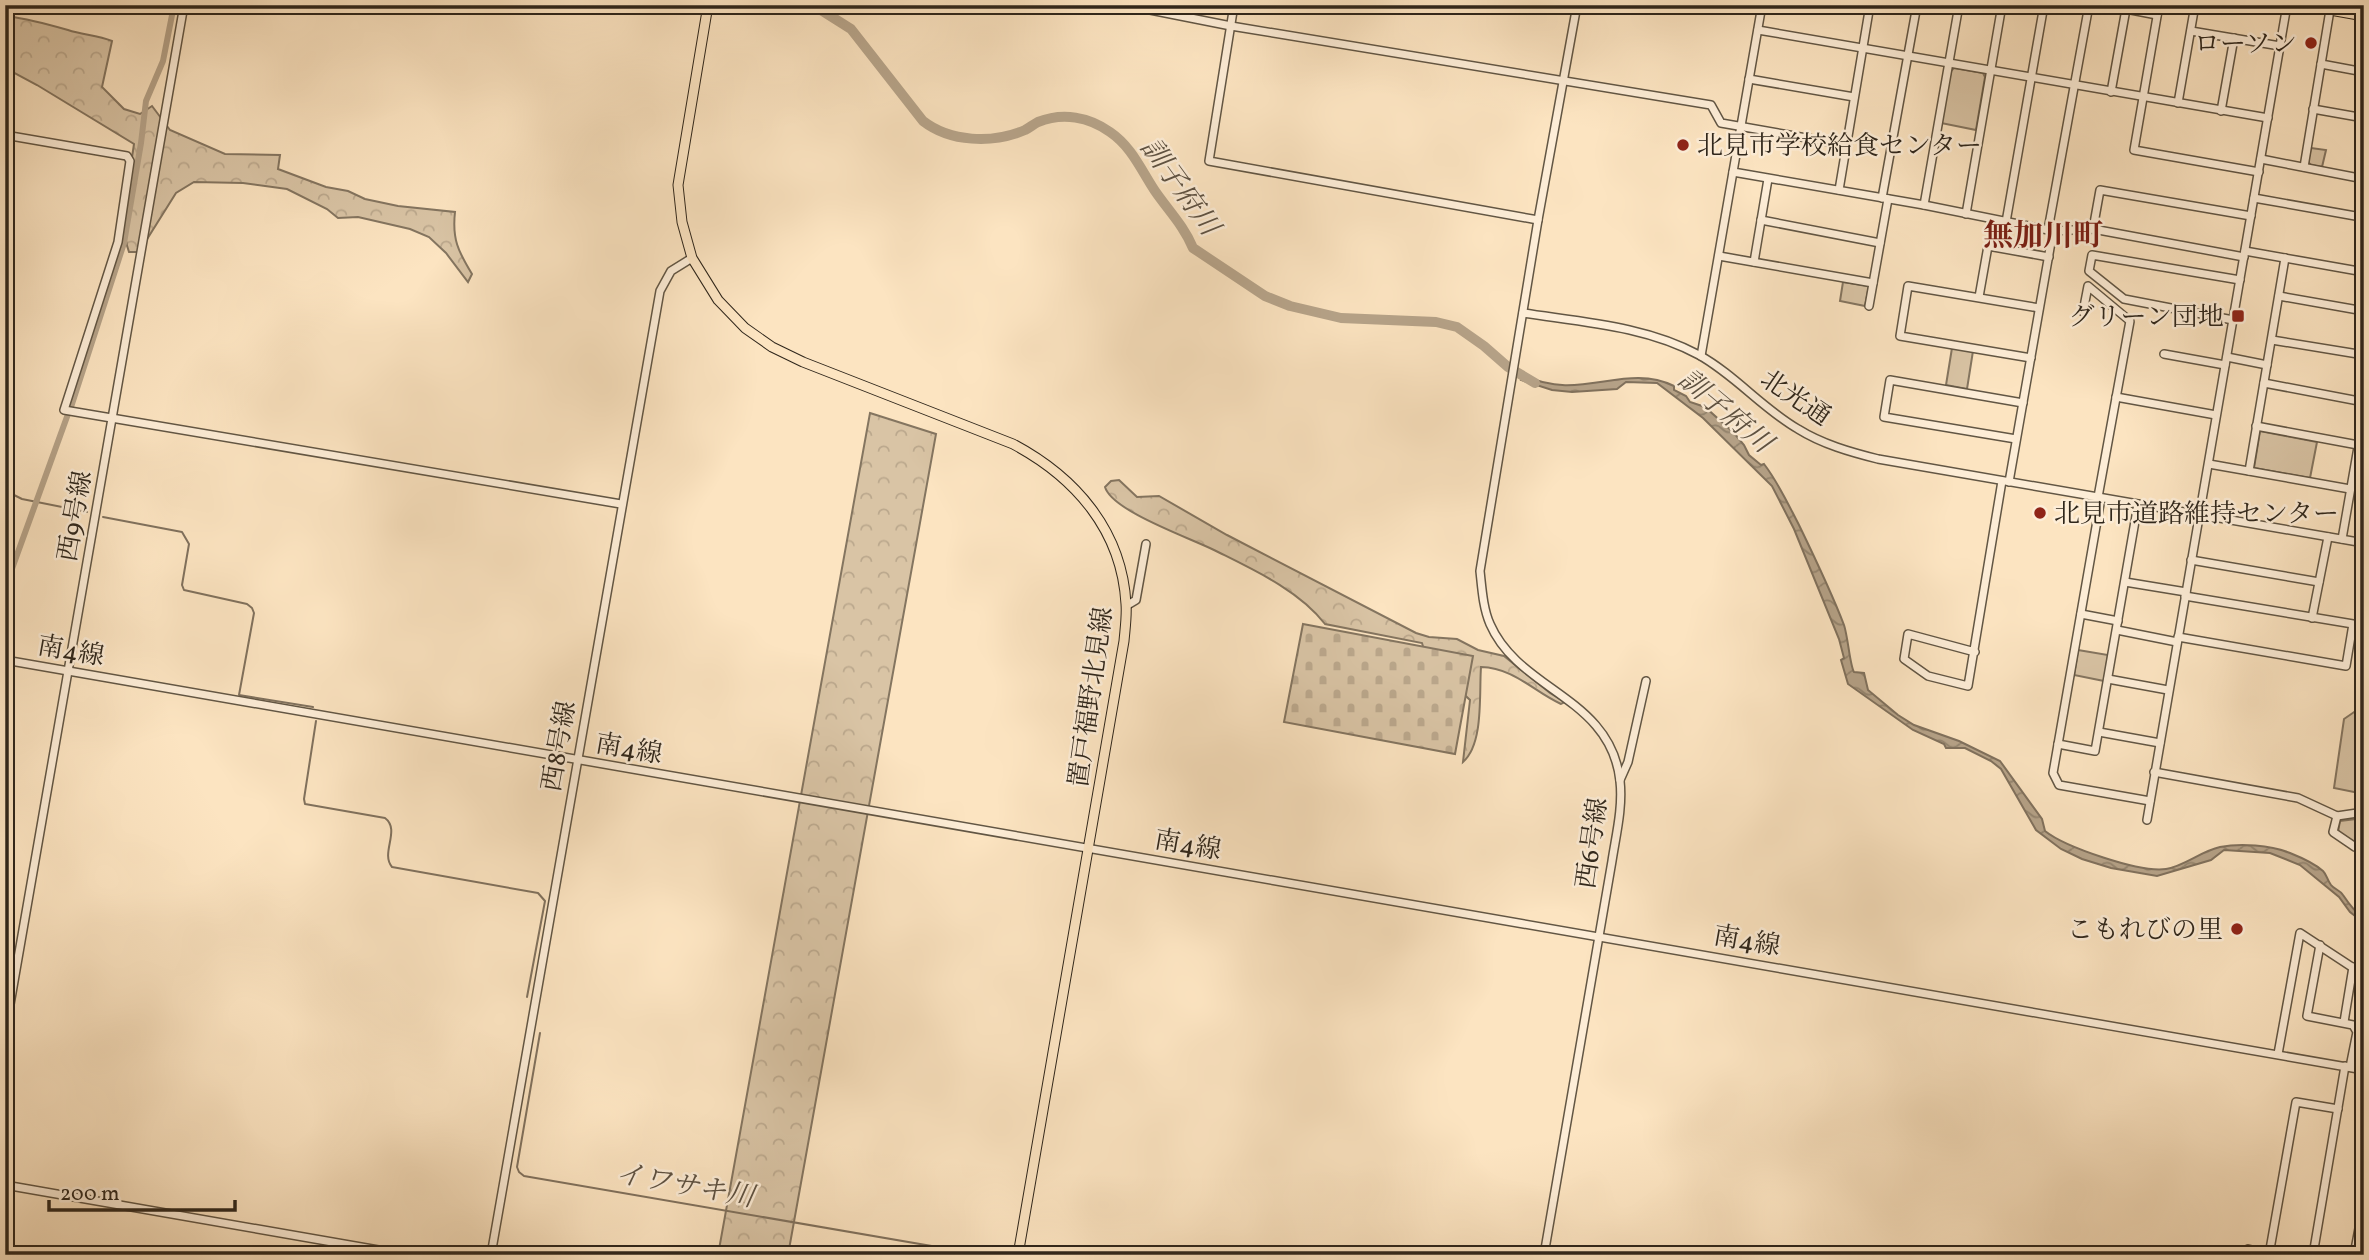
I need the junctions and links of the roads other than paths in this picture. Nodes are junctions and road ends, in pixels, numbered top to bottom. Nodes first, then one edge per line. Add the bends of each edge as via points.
1 (184, 5) edge
2 (708, 5) edge
3 (1125, 5) edge
4 (1234, 5) edge
5 (1577, 5) edge
6 (1762, 5) edge
7 (1870, 5) edge
8 (1917, 5) edge
9 (1959, 5) edge
10 (2002, 5) edge
11 (2044, 5) edge
12 (2089, 5) edge
13 (2159, 5) edge
14 (2195, 5) edge
15 (2287, 5) edge
16 (2301, 5) edge
17 (2330, 10) junction
18 (2157, 15) junction
19 (2364, 16) edge
20 (1231, 26) junction
21 (1758, 30) junction
22 (2191, 31) junction
23 (2234, 38) junction
24 (2280, 47) junction
25 (1863, 48) junction
26 (1908, 57) junction
27 (1948, 64) junction
28 (2321, 64) junction
29 (1991, 71) junction
30 (2364, 72) edge
31 (2032, 78) junction
32 (1749, 79) junction
33 (1564, 80) junction
34 (2074, 86) junction
35 (2111, 92) junction
36 (1854, 97) junction
37 (2143, 98) junction
38 (2178, 103) junction
39 (2313, 109) junction
40 (2221, 111) junction
41 (2268, 118) junction
42 (2364, 118) edge
43 (1741, 127) junction
44 (5, 135) edge
45 (1847, 145) junction
46 (2261, 159) junction
47 (2304, 167) junction
48 (1734, 172) junction
49 (2259, 172) junction
50 (1768, 178) junction
51 (2364, 178) edge
52 (1839, 190) junction
53 (1885, 198) junction
54 (2254, 198) junction
55 (2364, 201) edge
56 (1924, 205) junction
57 (1966, 214) junction
58 (2251, 216) junction
59 (1538, 220) junction
60 (1761, 220) junction
61 (2006, 222) junction
62 (2093, 229) junction
63 (2050, 231) junction
64 (1880, 243) junction
65 (2244, 254) junction
66 (1719, 256) junction
67 (2049, 257) junction
68 (692, 258) junction
69 (2285, 258) junction
70 (1754, 262) junction
71 (2364, 272) edge
72 (2240, 280) junction
73 (1872, 283) junction
74 (2279, 296) junction
75 (1979, 297) junction
76 (1869, 306) dead end
77 (2039, 308) junction
78 (2364, 311) edge
79 (2083, 312) dead end
80 (1523, 313) junction
81 (2233, 320) junction
82 (2272, 340) junction
83 (2164, 355) dead end
84 (2364, 355) edge
85 (1701, 356) junction
86 (2031, 358) junction
87 (2226, 361) junction
88 (2267, 365) junction
89 (2264, 383) junction
90 (2116, 397) junction
91 (2364, 402) edge
92 (2023, 403) junction
93 (2364, 413) edge
94 (2216, 415) junction
95 (113, 417) junction
96 (2256, 426) junction
97 (2016, 439) junction
98 (2358, 445) junction
99 (2209, 464) junction
100 (2249, 471) junction
101 (2006, 482) junction
102 (2350, 489) junction
103 (2100, 498) junction
104 (621, 504) junction
105 (2138, 504) junction
106 (2199, 514) junction
107 (2328, 537) junction
108 (2342, 539) junction
109 (2364, 543) edge
110 (1146, 544) dead end
111 (2192, 560) junction
112 (2125, 582) junction
113 (2319, 582) junction
114 (2185, 594) junction
115 (1126, 606) junction
116 (2081, 614) junction
117 (2312, 618) junction
118 (2118, 621) junction
119 (2117, 630) junction
120 (2177, 640) junction
121 (1975, 652) junction
122 (5, 660) edge
123 (68, 670) junction
124 (2108, 679) junction
125 (1646, 681) dead end
126 (2168, 691) junction
127 (2099, 732) junction
128 (2160, 743) junction
129 (2059, 744) junction
130 (577, 760) junction
131 (2154, 772) junction
132 (1620, 780) junction
133 (2150, 801) junction
134 (2364, 812) edge
135 (2337, 816) junction
136 (2147, 820) dead end
137 (1089, 848) junction
138 (2364, 848) edge
139 (1598, 936) junction
140 (2320, 945) junction
141 (2353, 967) junction
142 (2364, 975) edge
143 (2344, 1023) junction
144 (5, 1033) edge
145 (2278, 1054) junction
146 (2348, 1067) junction
147 (2364, 1070) edge
148 (2338, 1109) junction
149 (5, 1185) edge
150 (2364, 1202) edge
151 (2248, 1249) dead end
152 (407, 1255) edge
153 (491, 1255) edge
154 (1018, 1255) edge
155 (1544, 1255) edge
156 (2271, 1255) edge
157 (2312, 1255) edge
158 (2354, 1255) edge

1 - 95 street, 西9号線
2 - 68 main road, 置戸福野北見線 via 678,185
3 - 20 street
4 - 20 street
5 - 33 street
6 - 21 street
7 - 25 street
8 - 26 street
9 - 27 street
10 - 29 street
11 - 31 street
12 - 34 street
13 - 18 street
14 - 22 street
15 - 24 street
16 - 17 main road
17 - 19 main road
17 - 28 street
18 - 35 street via 2126,9
18 - 37 street
20 - 33 street
20 - 59 street via 1209,161
21 - 25 street
21 - 32 street
22 - 23 street
22 - 38 street
23 - 24 street
23 - 40 street
24 - 41 street
25 - 26 street
25 - 36 street
26 - 27 street
26 - 53 street
27 - 29 street
27 - 56 street
28 - 30 street
28 - 39 street
29 - 31 street
29 - 57 street
31 - 34 street
31 - 61 street
32 - 36 street
32 - 43 street
33 - 43 street via 1711,105 1721,123
33 - 59 street
34 - 35 street
34 - 63 street
35 - 37 street
36 - 45 street
37 - 38 street
37 - 49 street via 2134,150
38 - 40 street
39 - 42 street
39 - 47 street
40 - 41 street
41 - 46 street
43 - 45 street
43 - 48 street
44 - 95 street via 127,156 130,161 118,242 64,410
45 - 52 street
46 - 47 street
46 - 49 street
47 - 51 street
48 - 50 street
48 - 66 street
49 - 54 street
50 - 52 street
50 - 60 street
52 - 53 street
53 - 56 street
53 - 64 street
54 - 55 street via 2361,217
54 - 58 street
56 - 57 street
57 - 61 street
58 - 62 street via 2100,190
58 - 65 street
59 - 80 street
60 - 64 street
60 - 70 street
61 - 63 street
62 - 63 street
62 - 65 street
63 - 67 street
64 - 73 street
65 - 69 street
65 - 72 street
66 - 70 street
66 - 85 street
67 - 75 street via 1988,246
67 - 77 street
68 - 104 street, 西8号線 via 671,271 660,290
68 - 115 main road, 置戸福野北見線 via 718,300 772,347 1013,444 1058,472 1091,507 1106,531
69 - 71 street
69 - 74 street
70 - 73 street
72 - 81 street
72 - 81 street via 2092,254 2090,271 2124,299
73 - 76 street
74 - 78 street
74 - 82 street
75 - 77 street
75 - 86 street via 1908,286 1900,336
77 - 86 street
79 - 90 street via 2088,286 2130,321
80 - 85 street, 北光通 via 1666,339
80 - 132 street, 西6号線 via 1480,572 1484,604 1490,625 1514,659 1594,722 1614,755
81 - 87 street
82 - 84 street
82 - 88 street
83 - 87 street
85 - 101 street, 北光通 via 1797,429 1840,449
86 - 92 street
87 - 88 street
87 - 94 street
88 - 89 street
89 - 91 street
89 - 96 street
90 - 94 street
90 - 103 street
92 - 97 street
92 - 97 street via 1890,380 1884,416
93 - 98 street
94 - 99 street
95 - 104 street
95 - 123 street, 西9号線
96 - 98 street
96 - 100 street
97 - 101 street
98 - 102 street
99 - 100 street
99 - 106 street
100 - 102 street
101 - 103 street, 北光通
101 - 121 street
102 - 108 street
103 - 105 street, 北光通
103 - 116 street
104 - 130 street, 西8号線
105 - 106 street, 北光通
105 - 112 street
106 - 107 street, 北光通
106 - 111 street
107 - 108 street, 北光通
107 - 113 street
108 - 109 street, 北光通
110 - 115 street via 1136,600
111 - 113 street
111 - 114 street
112 - 114 street
112 - 118 street
113 - 117 street
114 - 117 street
114 - 120 street
115 - 137 main road, 置戸福野北見線
116 - 118 street
116 - 129 street
117 - 120 street via 2353,624 2346,666
118 - 119 street
119 - 120 street
119 - 124 street
120 - 126 street
121 - 121 street via 1908,634 1904,659 1928,676 1968,686
122 - 123 street, 南4線
123 - 130 street, 南4線
123 - 144 street, 西9号線
124 - 126 street
124 - 127 street
125 - 132 street
126 - 128 street
127 - 128 street
127 - 129 street via 2095,751
128 - 131 street
129 - 133 street via 2053,773 2059,785
130 - 137 street, 南4線
130 - 153 street, 西8号線
131 - 133 street
131 - 135 street via 2298,798
132 - 139 street, 西6号線 via 1620,807
133 - 136 street
134 - 135 street
135 - 138 street via 2333,832
137 - 139 street, 南4線
137 - 154 main road, 置戸福野北見線
139 - 145 street, 南4線
139 - 155 street, 西6号線
140 - 141 street
140 - 143 street via 2307,1016
140 - 145 street via 2300,933
141 - 142 street
141 - 143 street
143 - 146 street via 2357,1032
145 - 146 street, 南4線
146 - 147 street, 南4線
146 - 148 street
148 - 156 street via 2296,1102
148 - 157 street
149 - 152 street
150 - 158 street
151 - 156 street

